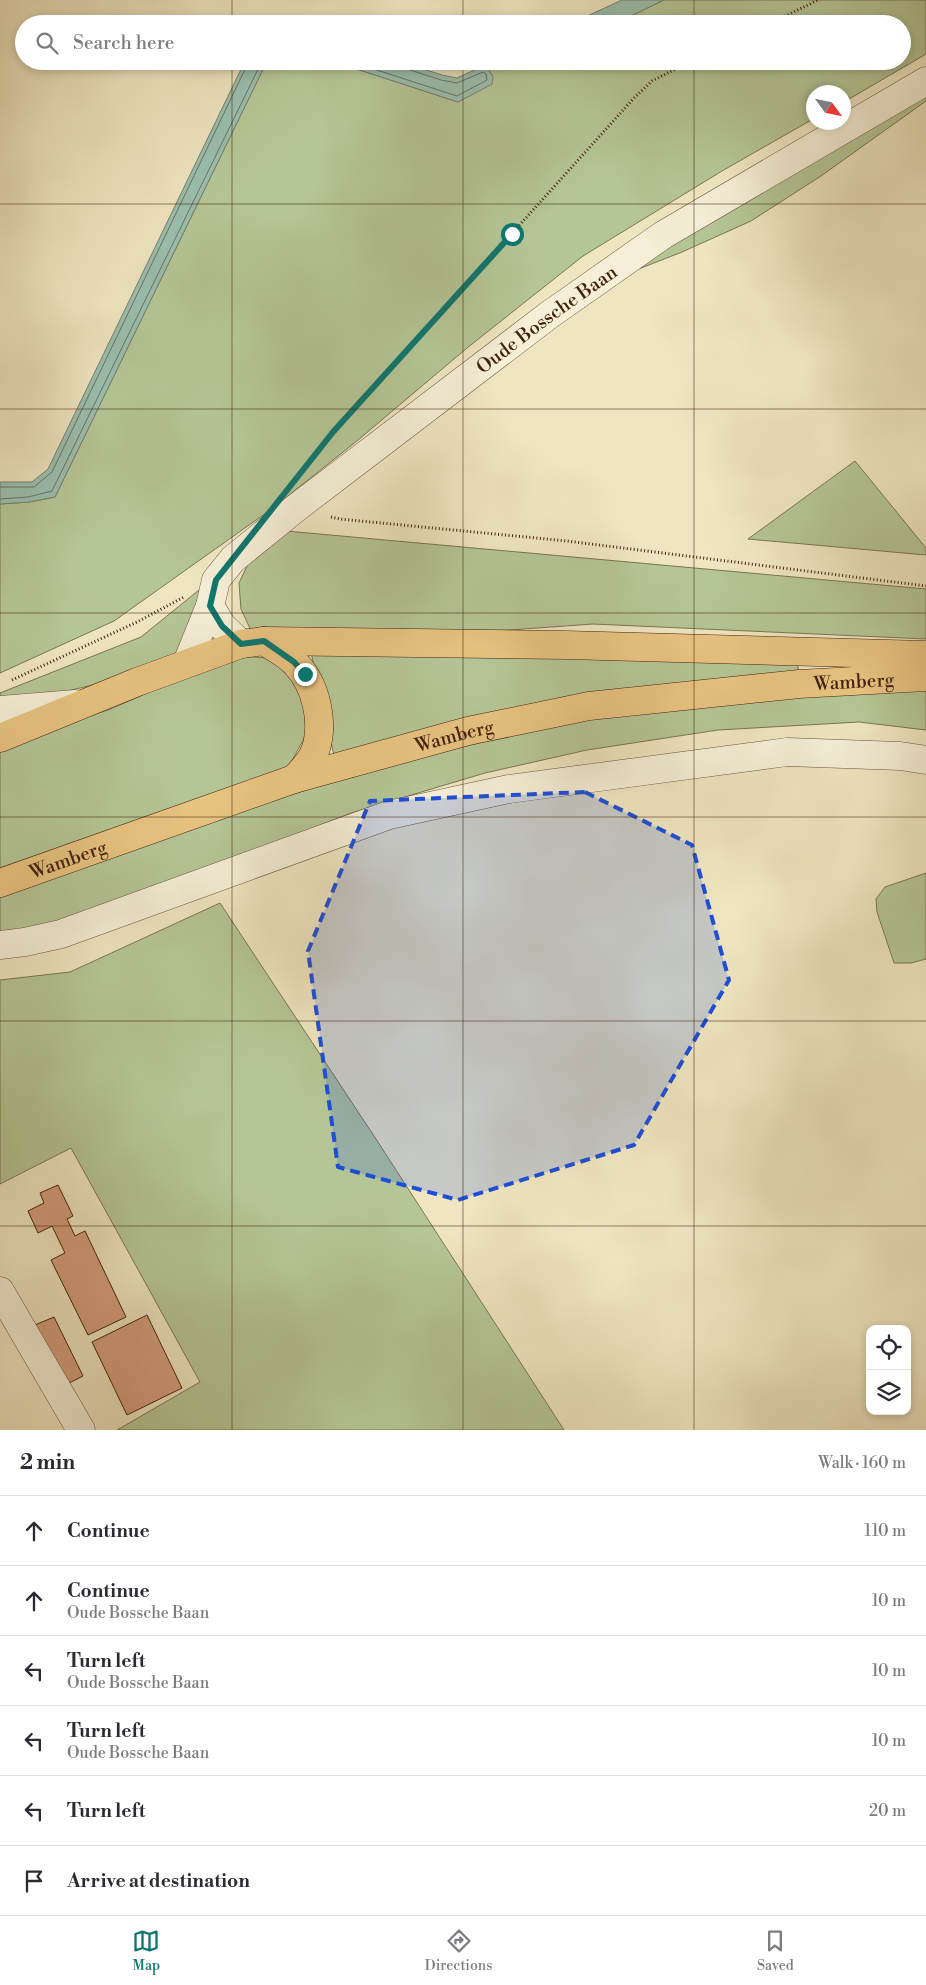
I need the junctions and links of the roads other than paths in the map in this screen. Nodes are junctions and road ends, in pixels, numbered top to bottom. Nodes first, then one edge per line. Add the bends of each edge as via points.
1 (926, 81) edge
2 (210, 606) junction
3 (252, 642) junction
4 (926, 655) edge
5 (187, 663) junction
6 (926, 678) edge
7 (84, 703) junction
8 (0, 710) edge
9 (0, 738) edge
10 (926, 760) edge
11 (294, 779) junction
12 (0, 883) edge
13 (0, 944) edge
14 (0, 1291) edge
15 (81, 1430) edge

1 - 2 street, Oude Bossche Baan via 663,235 549,315 233,559 216,580
2 - 3 street via 222,626
2 - 5 street, Oude Bossche Baan
3 - 4 main road, Wamberg via 567,645
3 - 5 main road, Wamberg
3 - 11 main road via 294,662 305,674 316,705 319,722 315,752
5 - 7 main road, Wamberg
6 - 11 main road, Wamberg via 799,684 589,706 468,731
7 - 8 street, Wamberg
7 - 9 main road, Wamberg
10 - 13 street via 787,752 509,788 389,815 61,934
11 - 12 main road, Wamberg
14 - 15 street

